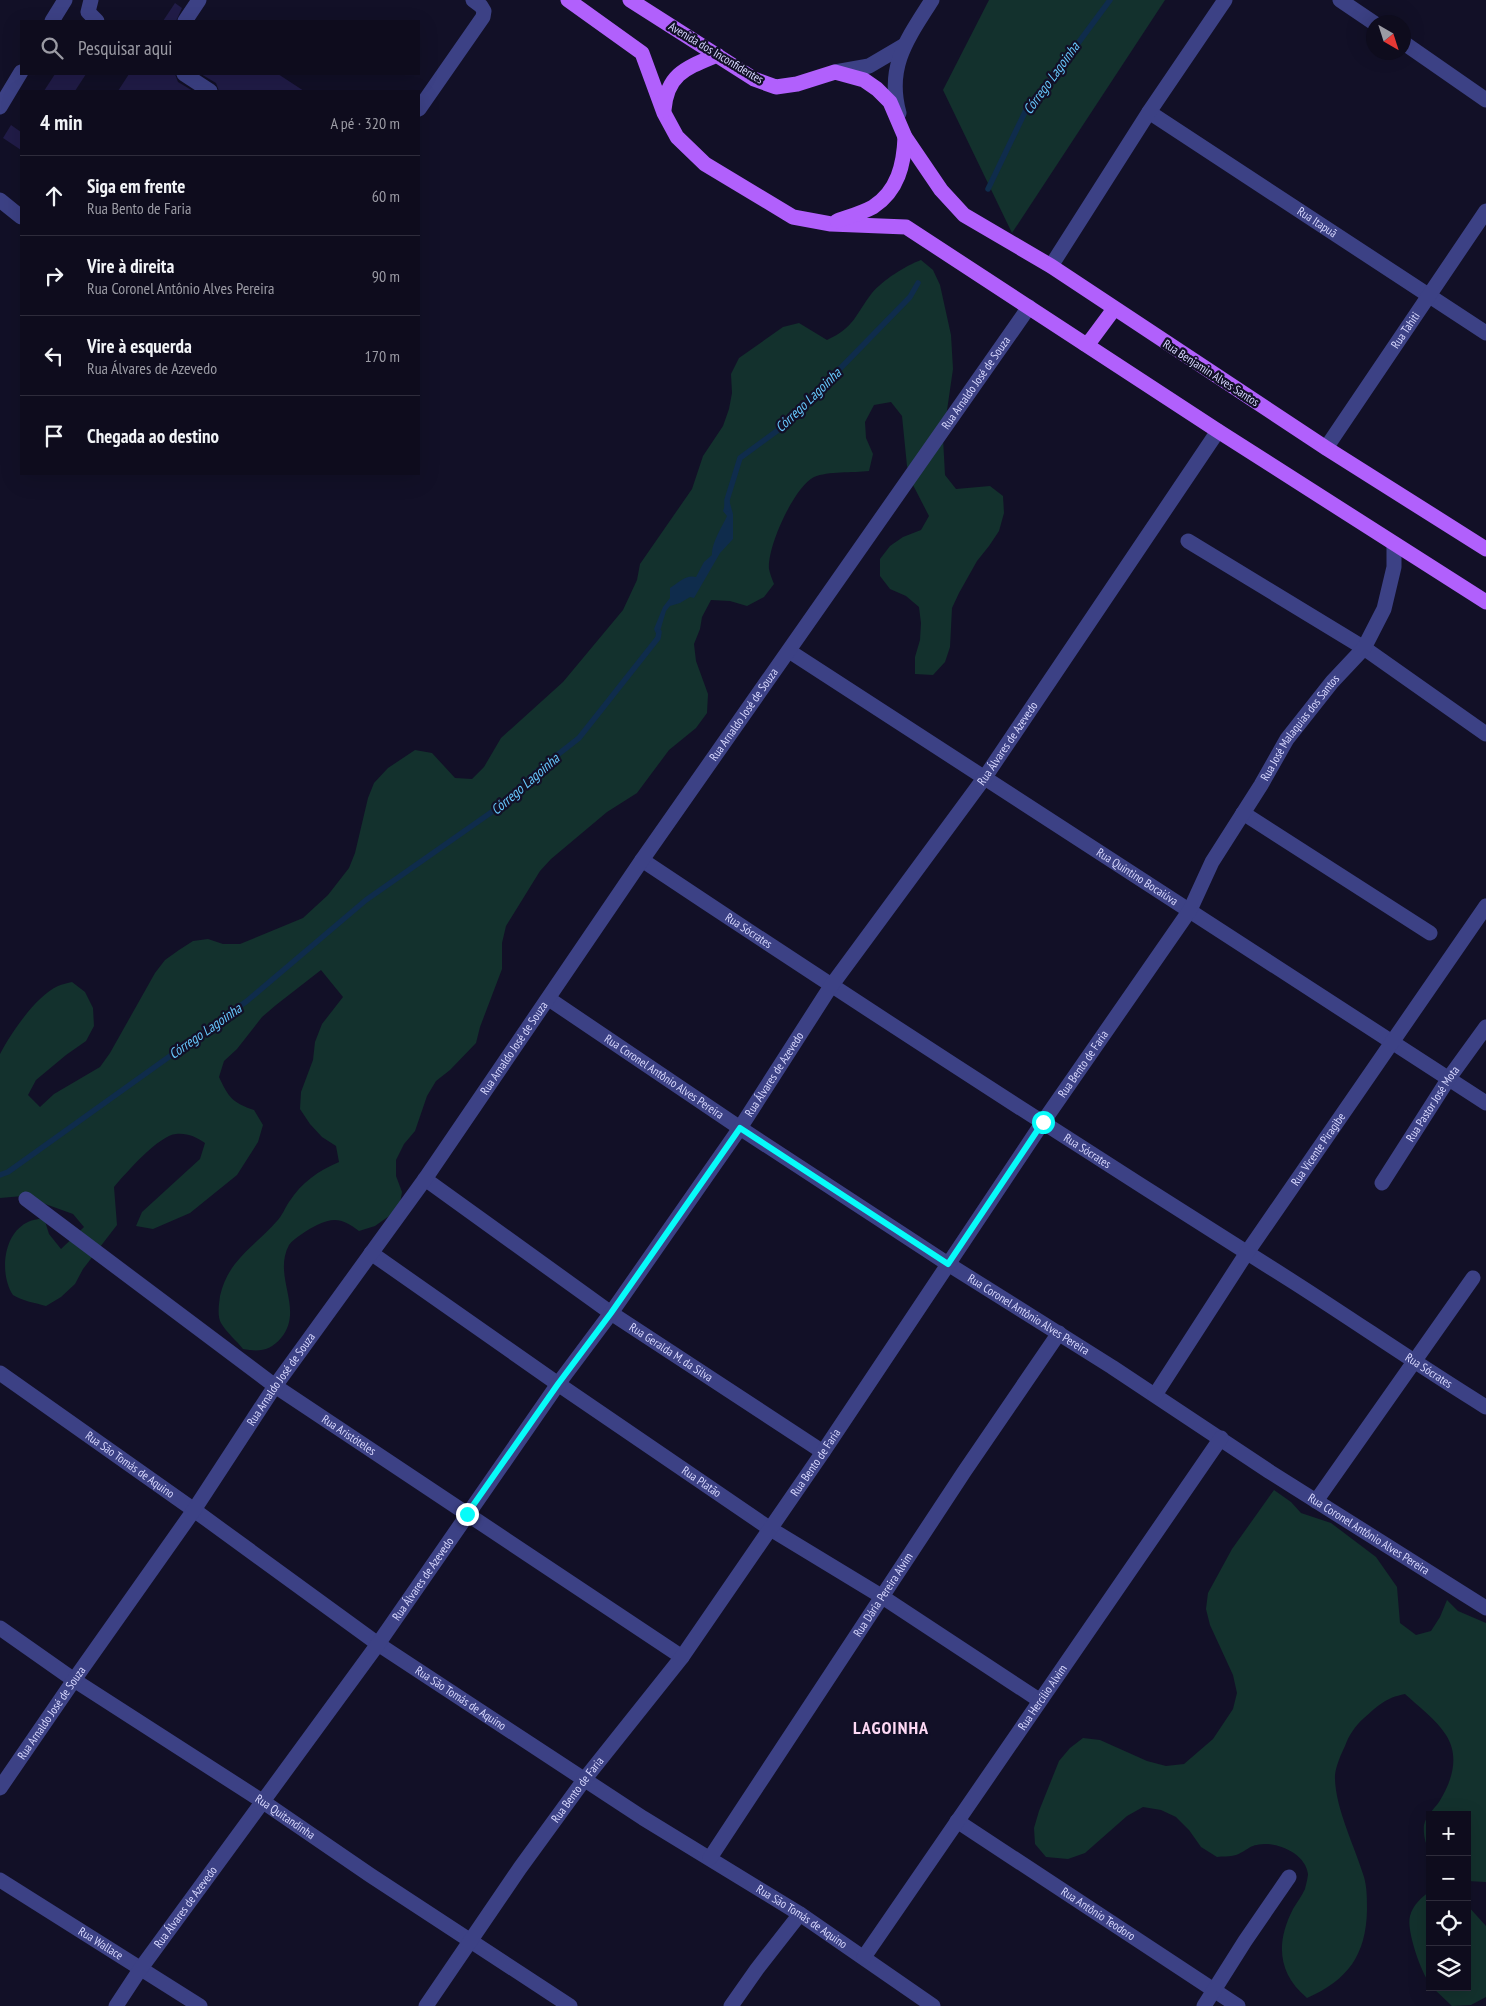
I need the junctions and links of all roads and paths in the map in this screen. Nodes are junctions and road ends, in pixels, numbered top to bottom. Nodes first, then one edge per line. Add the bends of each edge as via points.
1 (65, 0) edge
2 (91, 0) edge
3 (199, 0) edge
4 (472, 0) edge
5 (568, 0) edge
6 (630, 0) edge
7 (932, 0) edge
8 (1225, 0) edge
9 (1340, 0) edge
10 (1366, 18) edge
11 (53, 20) edge
12 (96, 20) edge
13 (186, 20) edge
14 (904, 46) junction
15 (1411, 48) edge
16 (717, 55) junction
17 (835, 72) junction
18 (20, 74) edge
19 (186, 75) edge
20 (208, 90) edge
21 (1486, 100) edge
22 (0, 107) edge
23 (420, 108) edge
24 (1149, 112) junction
25 (664, 113) junction
26 (905, 137) junction
27 (0, 200) edge
28 (1486, 211) edge
29 (20, 217) edge
30 (831, 224) junction
31 (1050, 266) junction
32 (1429, 296) junction
33 (1029, 307) junction
34 (1114, 309) junction
35 (1486, 333) edge
36 (1085, 344) junction
37 (1218, 431) junction
38 (1326, 448) junction
39 (1188, 541) dead end
40 (1394, 544) junction
41 (1486, 549) edge
42 (1486, 602) edge
43 (1364, 648) junction
44 (789, 650) junction
45 (1486, 734) edge
46 (985, 777) junction
47 (1243, 813) junction
48 (642, 860) junction
49 (1486, 906) edge
50 (1190, 910) junction
51 (1430, 933) dead end
52 (831, 986) junction
53 (549, 999) junction
54 (1486, 1027) edge
55 (1392, 1040) junction
56 (1449, 1078) junction
57 (1486, 1103) edge
58 (1043, 1122) junction
59 (740, 1128) junction
60 (425, 1179) junction
61 (1382, 1184) dead end
62 (26, 1199) dead end
63 (371, 1252) junction
64 (1246, 1254) junction
65 (948, 1264) junction
66 (1473, 1278) dead end
67 (611, 1313) junction
68 (1058, 1333) junction
69 (1414, 1363) junction
70 (0, 1373) edge
71 (558, 1384) junction
72 (275, 1386) junction
73 (1155, 1395) junction
74 (1486, 1407) edge
75 (1220, 1438) junction
76 (823, 1452) junction
77 (1316, 1501) junction
78 (194, 1510) junction
79 (467, 1514) junction
80 (769, 1528) junction
81 (881, 1596) junction
82 (1486, 1607) edge
83 (0, 1628) edge
84 (378, 1644) junction
85 (682, 1657) junction
86 (74, 1680) junction
87 (1040, 1700) junction
88 (584, 1780) junction
89 (0, 1788) edge
90 (262, 1801) junction
91 (957, 1822) junction
92 (710, 1858) junction
93 (1289, 1877) dead end
94 (0, 1880) edge
95 (800, 1914) junction
96 (470, 1940) junction
97 (864, 1957) junction
98 (141, 1968) junction
99 (1214, 1990) junction
100 (116, 2006) edge
101 (200, 2006) edge
102 (426, 2006) edge
103 (570, 2006) edge
104 (731, 2006) edge
105 (932, 2006) edge
106 (1204, 2006) edge
107 (1238, 2006) edge

1 - 11 street
2 - 12 street via 88,12
3 - 13 street
4 - 23 street via 482,6 483,17
5 - 25 main road via 642,53
6 - 16 main road, Avenida dos Inconfidentes
7 - 14 street
8 - 24 street
9 - 10 street
14 - 17 street, Avenida dos Inconfidentes via 869,66
14 - 26 street via 895,71 894,96
15 - 21 street
16 - 17 main road, Avenida dos Inconfidentes via 754,79 776,87
16 - 25 main road via 683,70 666,95
17 - 26 main road via 864,80 877,89 890,102
18 - 22 street
19 - 20 street
24 - 31 street
24 - 32 street, Rua Itapuã
25 - 30 main road via 677,137 705,164 793,217
26 - 30 main road via 904,159 894,187 873,206
26 - 31 main road, Rua Benjamin Alves Santos via 941,190 964,215
27 - 29 street
28 - 32 street, Rua Tahiti
30 - 33 main road via 906,227
31 - 34 main road, Rua Benjamin Alves Santos
32 - 35 street, Rua Itapuã
32 - 38 street, Rua Tahiti
33 - 36 main road
33 - 44 street, Rua Arnaldo José de Souza
34 - 36 main road via 1092,340
34 - 38 main road, Rua Benjamin Alves Santos
36 - 37 main road
37 - 40 main road
37 - 46 street, Rua Álvares de Azevedo
38 - 41 main road, Rua Benjamin Alves Santos
39 - 43 street
40 - 42 main road
40 - 43 street, Rua José Malaquias dos Santos via 1394,567 1384,609
43 - 45 street
43 - 47 street, Rua José Malaquias dos Santos via 1287,739
44 - 46 street, Rua Quintino Bocaiúva
44 - 48 street, Rua Arnaldo José de Souza
46 - 50 street, Rua Quintino Bocaiúva
46 - 52 street, Rua Álvares de Azevedo
47 - 50 street, Rua José Malaquias dos Santos via 1212,862
47 - 51 street
48 - 52 street, Rua Sócrates
48 - 53 street, Rua Arnaldo José de Souza
49 - 55 street, Rua Vicente Piragibe
50 - 55 street, Rua Quintino Bocaiúva via 1280,971
50 - 58 street, Rua Bento de Faria
52 - 58 street, Rua Sócrates
52 - 59 street, Rua Álvares de Azevedo
53 - 59 street, Rua Coronel Antônio Alves Pereira
53 - 60 street, Rua Arnaldo José de Souza
54 - 56 street, Rua Pastor José Mota
55 - 56 street, Rua Quintino Bocaiúva
55 - 64 street, Rua Vicente Piragibe
56 - 57 street, Rua Quintino Bocaiúva
56 - 61 street, Rua Pastor José Mota
58 - 64 street, Rua Sócrates
58 - 65 street, Rua Bento de Faria
59 - 65 street, Rua Coronel Antônio Alves Pereira
59 - 67 street, Rua Álvares de Azevedo
60 - 63 street, Rua Arnaldo José de Souza
60 - 67 street, Rua Geralda M. da Silva
62 - 72 street, Rua Aristóteles
63 - 71 street, Rua Platão
63 - 72 street, Rua Arnaldo José de Souza
64 - 69 street, Rua Sócrates
64 - 73 street, Rua Vicente Piragibe
65 - 68 street, Rua Coronel Antônio Alves Pereira
65 - 76 street, Rua Bento de Faria
66 - 69 street
67 - 71 street, Rua Álvares de Azevedo
67 - 76 street, Rua Geralda M. da Silva
68 - 73 street, Rua Coronel Antônio Alves Pereira
68 - 81 street, Rua Dária Pereira Alvim
69 - 74 street, Rua Sócrates
69 - 77 street
70 - 78 street, Rua São Tomás de Aquino
71 - 79 street, Rua Álvares de Azevedo
71 - 80 street, Rua Platão
72 - 78 street, Rua Arnaldo José de Souza
72 - 79 street, Rua Aristóteles
73 - 75 street, Rua Coronel Antônio Alves Pereira
75 - 77 street, Rua Coronel Antônio Alves Pereira
75 - 87 street, Rua Hercílio Alvim
76 - 80 street, Rua Bento de Faria
77 - 82 street, Rua Coronel Antônio Alves Pereira
78 - 84 street, Rua São Tomás de Aquino
78 - 86 street, Rua Arnaldo José de Souza
79 - 84 street, Rua Álvares de Azevedo
79 - 85 street, Rua Aristóteles
80 - 81 street, Rua Platão
80 - 85 street, Rua Bento de Faria
81 - 87 street, Rua Platão
81 - 92 street, Rua Dária Pereira Alvim
83 - 86 street, Rua Quitandinha
84 - 88 street, Rua São Tomás de Aquino
84 - 90 street, Rua Álvares de Azevedo
85 - 88 street, Rua Bento de Faria
86 - 89 street, Rua Arnaldo José de Souza
86 - 90 street, Rua Quitandinha
87 - 91 street, Rua Hercílio Alvim
88 - 92 street, Rua São Tomás de Aquino
88 - 96 street, Rua Bento de Faria
90 - 96 street, Rua Quitandinha
90 - 98 street, Rua Álvares de Azevedo
91 - 97 street, Rua Hercílio Alvim
91 - 99 street, Rua Antônio Teodoro
92 - 95 street, Rua São Tomás de Aquino
93 - 99 street
94 - 98 street, Rua Wallace
95 - 97 street, Rua São Tomás de Aquino
95 - 104 street
96 - 102 street, Rua Bento de Faria
96 - 103 street, Rua Quitandinha
97 - 105 street, Rua São Tomás de Aquino
98 - 100 street, Rua Álvares de Azevedo
98 - 101 street, Rua Wallace
99 - 106 street
99 - 107 street, Rua Antônio Teodoro

